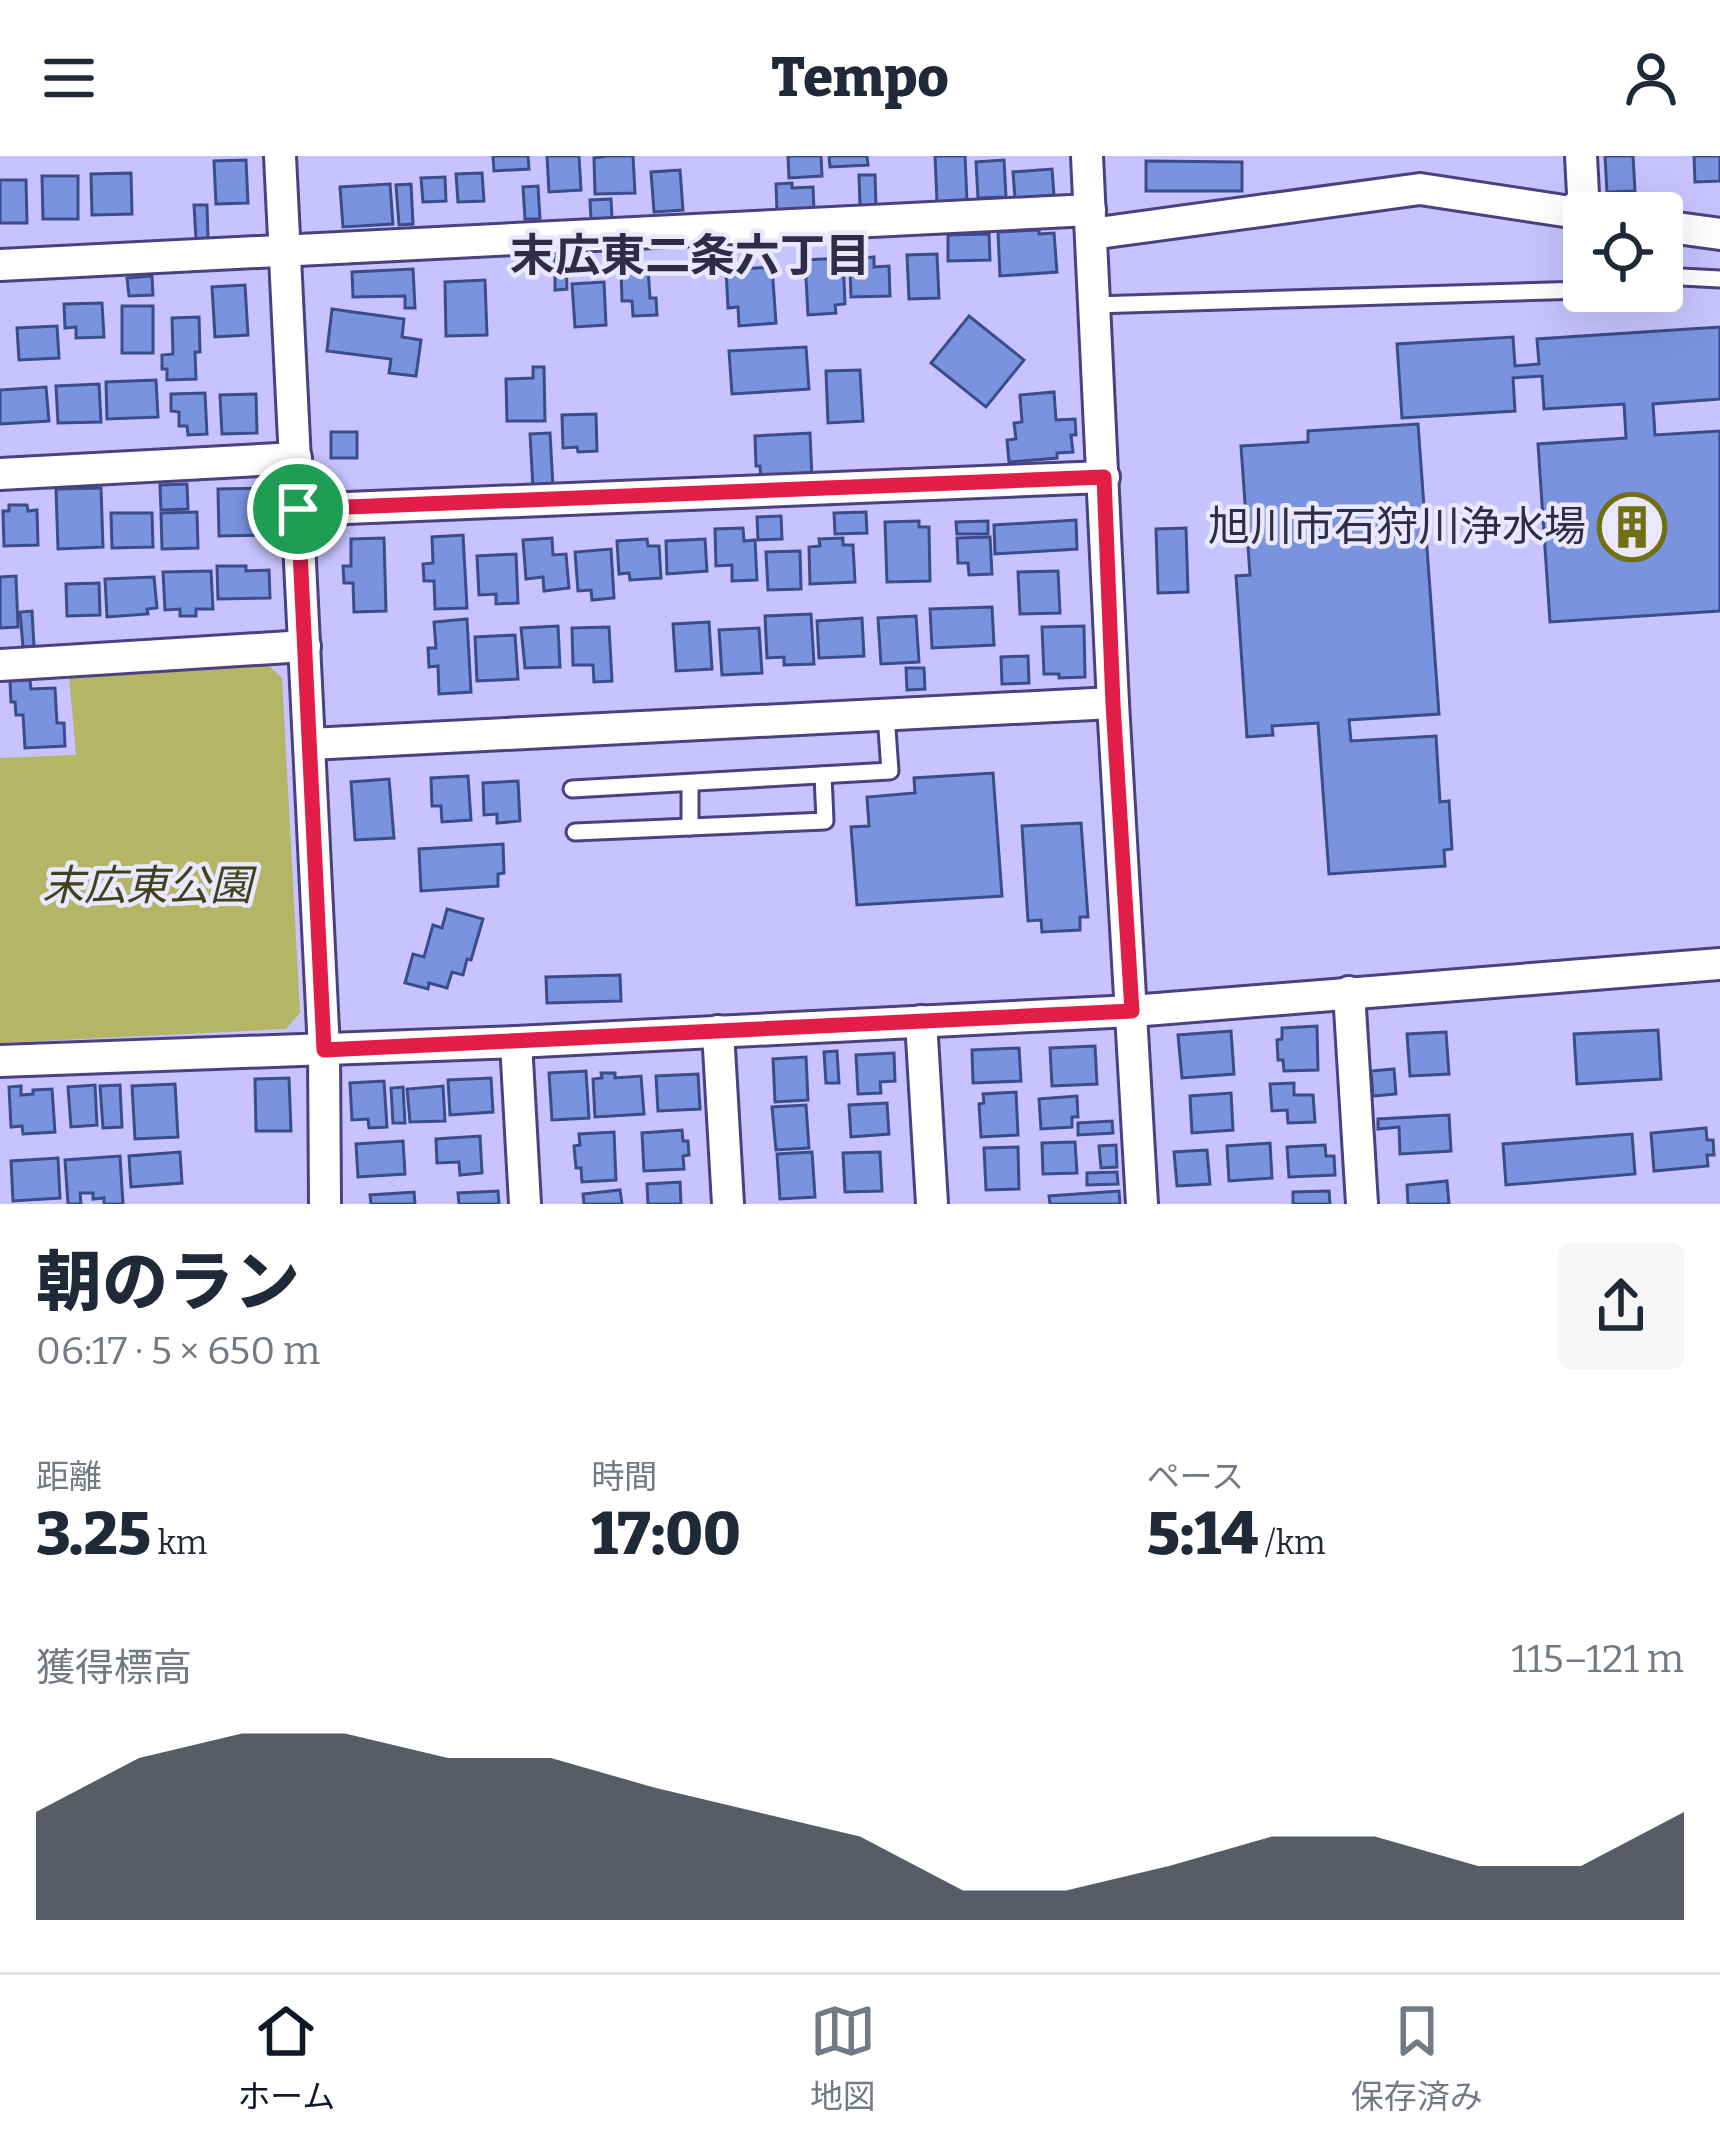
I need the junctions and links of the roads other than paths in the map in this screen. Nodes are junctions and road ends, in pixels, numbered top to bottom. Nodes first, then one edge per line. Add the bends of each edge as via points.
1 (280, 156) edge
2 (1087, 156) edge
3 (1580, 156) edge
4 (1582, 192) edge
5 (1563, 211) edge
6 (1090, 223) junction
7 (1683, 229) edge
8 (1720, 234) edge
9 (285, 250) junction
10 (0, 265) edge
11 (1683, 277) edge
12 (1720, 279) edge
13 (1563, 291) edge
14 (1094, 305) junction
15 (296, 458) junction
16 (0, 474) edge
17 (1104, 477) junction
18 (298, 509) junction
19 (305, 646) junction
20 (0, 665) edge
21 (1113, 704) junction
22 (886, 715) junction
23 (310, 744) junction
24 (823, 775) junction
25 (690, 783) junction
26 (572, 790) dead end
27 (690, 827) junction
28 (575, 832) dead end
29 (1720, 964) edge
30 (1349, 992) junction
31 (1132, 1011) junction
32 (921, 1021) junction
33 (718, 1031) junction
34 (516, 1042) junction
35 (324, 1050) junction
36 (0, 1061) edge
37 (325, 1204) edge
38 (525, 1204) edge
39 (728, 1204) edge
40 (932, 1204) edge
41 (1142, 1204) edge
42 (1362, 1204) edge

1 - 9 street
2 - 6 street
3 - 4 street
5 - 6 street via 1420,190
6 - 9 street
6 - 14 street
7 - 8 street
9 - 10 street
9 - 15 street
11 - 12 lane
13 - 14 lane
14 - 17 street
15 - 16 street
15 - 18 street
17 - 18 street
17 - 21 street
18 - 19 street
19 - 20 street
19 - 23 street
21 - 22 street
21 - 31 street
22 - 23 street
22 - 24 lane via 890,771
23 - 35 street
24 - 25 lane
24 - 27 lane via 824,821
25 - 26 lane
25 - 27 lane
27 - 28 lane
29 - 30 street
30 - 31 street
30 - 42 street
31 - 32 street
31 - 41 street
32 - 33 street
32 - 40 street
33 - 34 street
33 - 39 street
34 - 35 street
34 - 38 street
35 - 36 street
35 - 37 street

